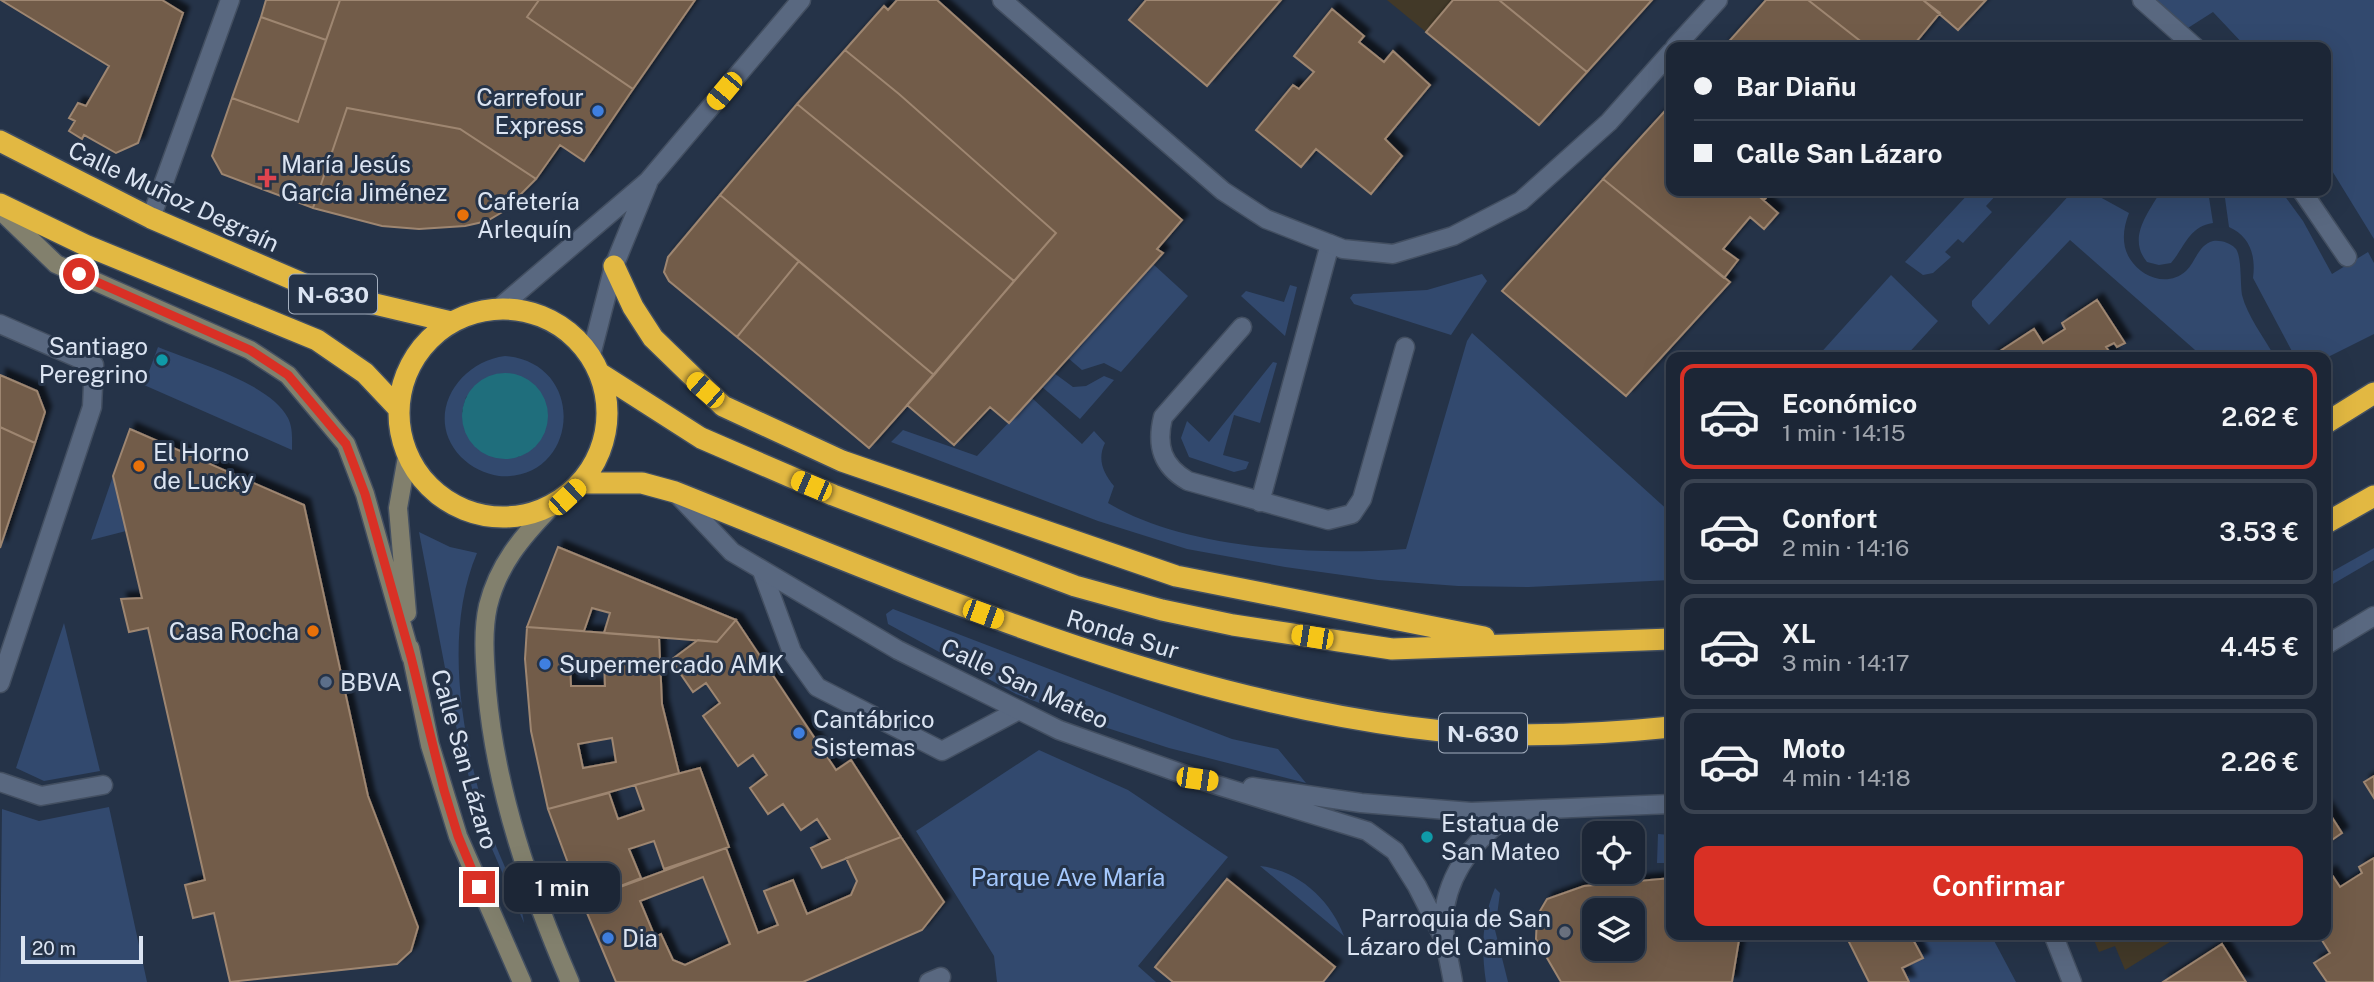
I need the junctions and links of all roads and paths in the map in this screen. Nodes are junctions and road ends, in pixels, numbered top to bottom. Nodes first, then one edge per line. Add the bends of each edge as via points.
1 (230, 0) edge
2 (801, 0) edge
3 (1002, 0) edge
4 (1718, 0) edge
5 (2142, 0) edge
6 (1680, 42) edge
7 (2189, 42) edge
8 (1666, 58) edge
9 (0, 141) edge
10 (648, 181) junction
11 (2305, 196) edge
12 (0, 204) edge
13 (0, 210) edge
14 (151, 218) junction
15 (1330, 244) junction
16 (2347, 257) dead end
17 (614, 266) junction
18 (499, 308) junction
19 (451, 322) junction
20 (0, 324) edge
21 (1242, 327) dead end
22 (1405, 347) dead end
23 (596, 365) junction
24 (2374, 393) edge
25 (398, 408) junction
26 (2331, 420) edge
27 (407, 457) junction
28 (583, 482) junction
29 (675, 492) junction
30 (2374, 496) edge
31 (1260, 502) junction
32 (550, 508) junction
33 (2331, 520) edge
34 (762, 571) junction
35 (2374, 617) edge
36 (1666, 639) edge
37 (2331, 642) edge
38 (1520, 645) junction
39 (411, 657) junction
40 (0, 683) edge
41 (1019, 710) junction
42 (1666, 727) edge
43 (1197, 779) junction
44 (0, 782) edge
45 (103, 785) dead end
46 (1666, 804) edge
47 (1520, 809) junction
48 (2055, 940) edge
49 (1445, 941) junction
50 (520, 981) edge
51 (570, 982) edge
52 (1453, 982) edge
53 (2072, 982) edge

1 - 14 street
2 - 10 street
3 - 15 street via 1223,191 1266,219
4 - 6 street
5 - 7 street
8 - 15 street via 1609,121 1521,201 1454,236 1393,254
9 - 14 highway, Calle Muñoz Degraín / N-630
10 - 17 street
10 - 18 street
11 - 16 street
12 - 25 highway, N-630 via 85,245 317,340 365,373
13 - 39 street via 56,264 250,350 288,375 346,444 365,494
14 - 19 highway, Calle Muñoz Degraín / N-630 via 320,291
15 - 31 street
17 - 23 street
17 - 38 highway via 653,338 723,406 842,461 1176,576
18 - 19 highway
18 - 23 highway via 534,313 566,329
19 - 25 highway via 424,344 406,374
20 - 40 street via 94,365 92,407
21 - 31 street via 1163,417 1158,436 1162,456 1172,472
22 - 31 street via 1362,499 1352,514 1328,520
23 - 28 highway via 608,402 607,431 599,458
23 - 38 highway, Ronda Sur via 701,438 833,495 1075,586 1233,625 1392,649
24 - 26 highway
25 - 27 highway
27 - 32 highway via 426,485 453,505 484,517 518,517
27 - 39 street, Calle San Lázaro via 398,508
28 - 29 highway, Ronda Sur / N-630 via 642,483
28 - 32 highway
29 - 34 street, Calle San Mateo via 732,552
29 - 42 highway, Ronda Sur / N-630 via 1073,647 1297,708 1409,727 1481,733 1559,735
30 - 33 highway
32 - 51 street, Calle San Lázaro via 510,552 500,573 488,606 484,658 491,736 509,815
34 - 41 street, Calle San Mateo via 898,650
34 - 41 street via 792,652 817,687 942,751
35 - 37 street
36 - 38 highway, Ronda Sur
39 - 50 street, Calle San Lázaro via 430,745 458,836
41 - 43 street, Calle San Mateo via 1059,730
43 - 47 street via 1361,803 1471,812
43 - 49 street, Calle San Mateo via 1367,831 1395,851
44 - 45 street via 41,796
46 - 47 street
47 - 49 street via 1498,822 1471,848 1445,907
48 - 53 street
49 - 52 street

